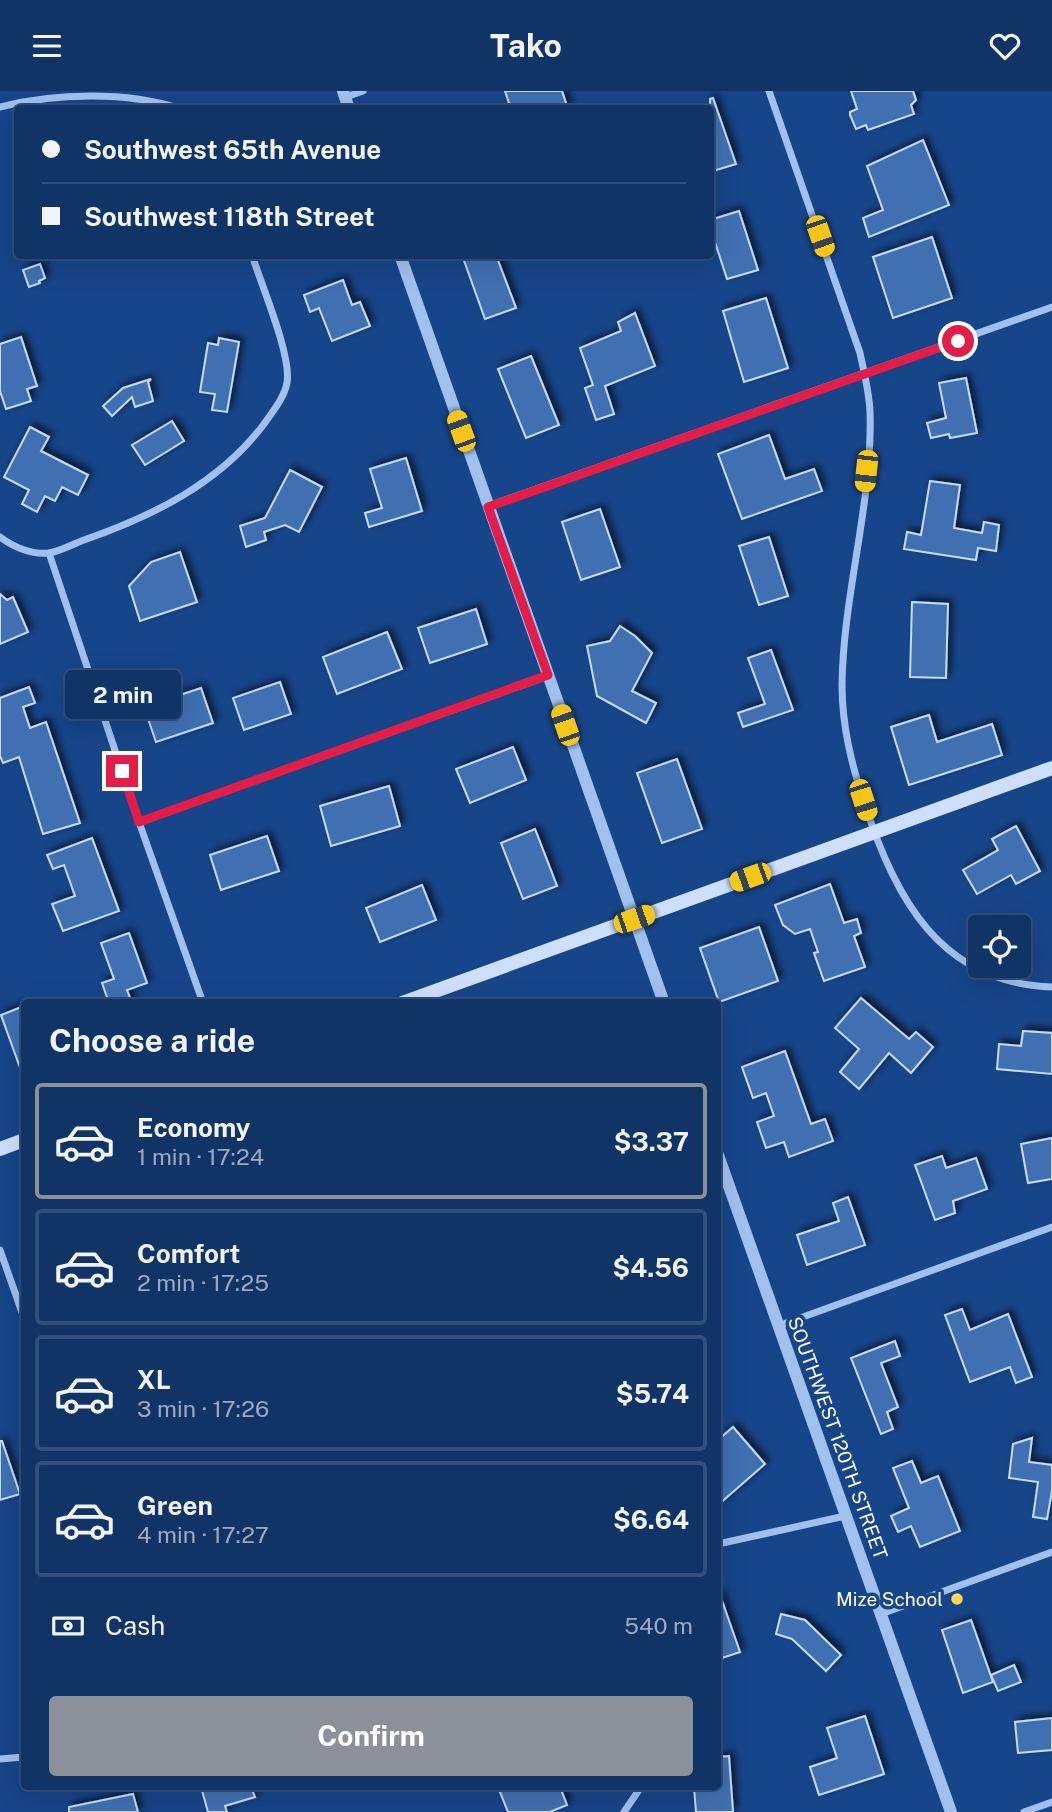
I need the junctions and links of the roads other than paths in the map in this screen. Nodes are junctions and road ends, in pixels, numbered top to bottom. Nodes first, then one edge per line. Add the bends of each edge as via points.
1 (363, 91) edge
2 (769, 91) edge
3 (346, 99) edge
4 (173, 105) edge
5 (0, 107) edge
6 (253, 259) edge
7 (401, 259) edge
8 (1052, 307) edge
9 (864, 375) junction
10 (488, 507) junction
11 (0, 537) edge
12 (49, 553) junction
13 (548, 675) junction
14 (1052, 768) edge
15 (139, 822) junction
16 (875, 832) junction
17 (634, 919) junction
18 (1052, 987) edge
19 (202, 999) edge
20 (413, 999) edge
21 (663, 999) edge
22 (21, 1141) edge
23 (0, 1149) edge
24 (722, 1183) edge
25 (1052, 1227) edge
26 (0, 1250) edge
27 (21, 1310) edge
28 (778, 1326) junction
29 (845, 1516) junction
30 (721, 1543) edge
31 (1052, 1552) edge
32 (881, 1614) junction
33 (21, 1757) edge
34 (0, 1759) edge
35 (639, 1790) edge
36 (1052, 1802) edge
37 (624, 1812) edge
38 (951, 1812) edge
39 (1024, 1812) edge

1 - 3 street
2 - 9 street
4 - 5 street via 147,97 96,94
6 - 12 street via 286,363 284,395 236,457 170,504
7 - 10 street
8 - 9 street
9 - 10 street
9 - 16 street via 870,410 868,443 842,688 848,742
10 - 13 street
11 - 12 street via 18,548
12 - 15 street
13 - 15 street
13 - 17 street
14 - 16 main road
15 - 19 street
16 - 17 main road
16 - 18 street via 901,894 934,937 992,975
17 - 20 main road
17 - 21 street
22 - 23 main road
24 - 28 street, SOUTHWEST 120TH STREET
25 - 28 street
26 - 27 street
28 - 29 street, SOUTHWEST 120TH STREET
29 - 30 street
29 - 32 street, SOUTHWEST 120TH STREET
31 - 32 street
32 - 38 street, SOUTHWEST 120TH STREET
33 - 34 street
35 - 37 street
36 - 39 street

